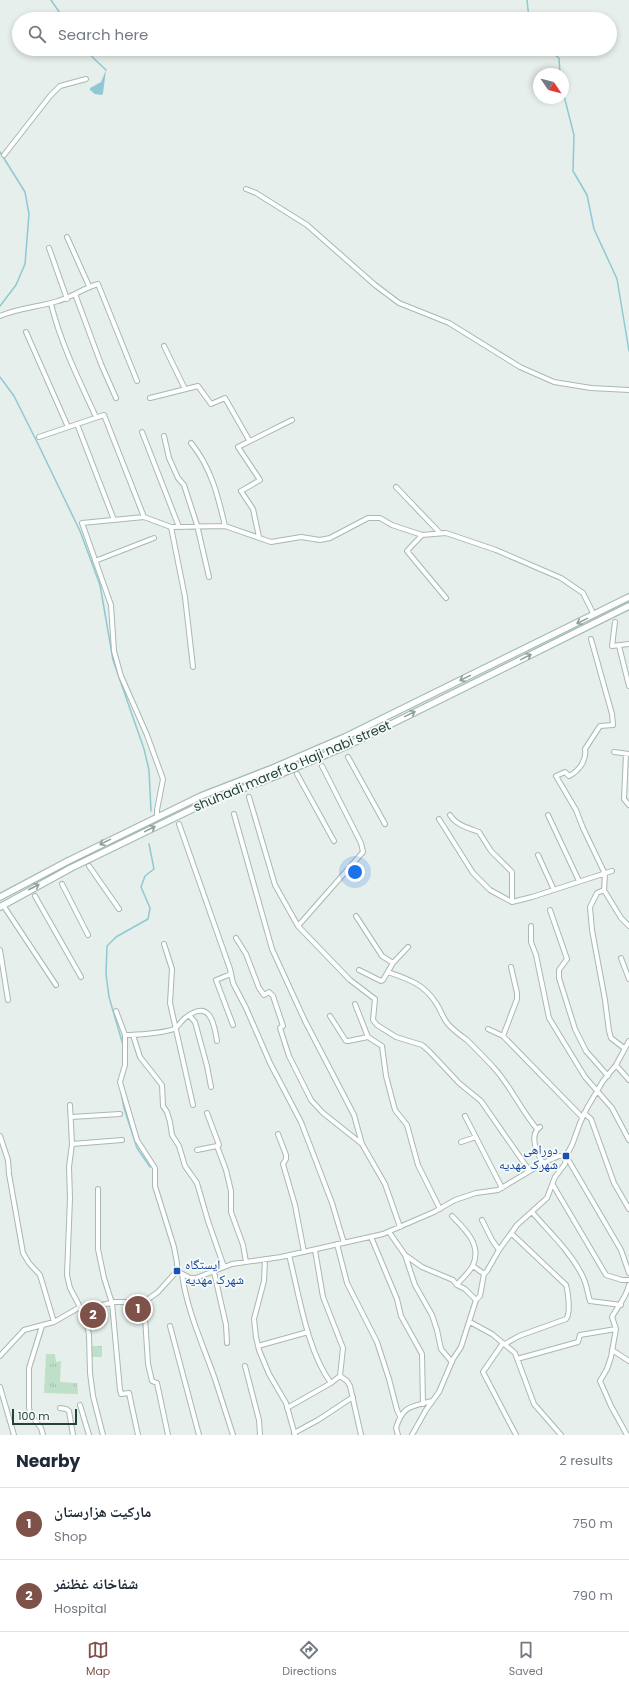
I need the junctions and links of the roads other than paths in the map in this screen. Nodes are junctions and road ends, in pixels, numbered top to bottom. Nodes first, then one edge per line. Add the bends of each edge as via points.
1 (86, 80) dead end
2 (4, 155) dead end
3 (246, 189) dead end
4 (67, 237) dead end
5 (49, 248) dead end
6 (89, 286) junction
7 (75, 294) junction
8 (67, 298) junction
9 (51, 304) junction
10 (0, 316) edge
11 (26, 332) dead end
12 (164, 346) dead end
13 (137, 381) dead end
14 (185, 389) junction
15 (629, 390) edge
16 (116, 398) dead end
17 (150, 398) dead end
18 (96, 417) junction
19 (292, 420) dead end
20 (77, 424) junction
21 (68, 427) junction
22 (142, 432) dead end
23 (164, 436) dead end
24 (39, 437) dead end
25 (249, 440) junction
26 (191, 443) dead end
27 (396, 487) dead end
28 (144, 517) junction
29 (114, 520) junction
30 (197, 525) junction
31 (225, 526) junction
32 (171, 527) junction
33 (178, 527) junction
34 (440, 533) junction
35 (422, 535) junction
36 (259, 537) junction
37 (154, 538) dead end
38 (95, 561) junction
39 (209, 577) dead end
40 (629, 597) edge
41 (446, 598) dead end
42 (629, 606) edge
43 (592, 612) dead end
44 (615, 622) dead end
45 (592, 640) dead end
46 (629, 644) edge
47 (619, 646) junction
48 (193, 667) dead end
49 (629, 686) edge
50 (614, 752) dead end
51 (628, 754) edge
52 (348, 757) dead end
53 (322, 766) dead end
54 (297, 774) dead end
55 (249, 796) dead end
56 (629, 805) edge
57 (234, 814) dead end
58 (450, 814) dead end
59 (548, 815) dead end
60 (158, 818) junction
61 (439, 819) dead end
62 (179, 824) dead end
63 (385, 824) dead end
64 (334, 841) dead end
65 (538, 854) dead end
66 (89, 866) dead end
67 (612, 871) dead end
68 (605, 874) junction
69 (579, 881) junction
70 (62, 884) dead end
71 (554, 890) junction
72 (604, 890) junction
73 (35, 896) dead end
74 (0, 897) edge
75 (512, 902) junction
76 (3, 907) edge
77 (119, 909) dead end
78 (550, 910) dead end
79 (356, 916) dead end
80 (298, 926) junction
81 (531, 926) dead end
82 (629, 926) edge
83 (88, 935) dead end
84 (236, 938) dead end
85 (164, 944) dead end
86 (408, 947) dead end
87 (0, 950) edge
88 (622, 958) dead end
89 (393, 963) junction
90 (511, 967) dead end
91 (359, 970) dead end
92 (388, 972) junction
93 (231, 974) junction
94 (81, 977) dead end
95 (629, 979) edge
96 (56, 985) dead end
97 (8, 1000) dead end
98 (355, 1004) dead end
99 (116, 1011) dead end
100 (189, 1015) junction
101 (330, 1016) dead end
102 (233, 1025) dead end
103 (176, 1028) junction
104 (488, 1029) dead end
105 (125, 1035) junction
106 (133, 1035) junction
107 (503, 1036) junction
108 (368, 1037) junction
109 (218, 1041) dead end
110 (629, 1041) edge
111 (624, 1048) junction
112 (616, 1065) junction
113 (608, 1076) junction
114 (629, 1080) edge
115 (211, 1087) dead end
116 (596, 1091) junction
117 (70, 1105) dead end
118 (193, 1105) dead end
119 (207, 1113) dead end
120 (120, 1114) dead end
121 (583, 1115) junction
122 (465, 1116) dead end
123 (71, 1117) junction
124 (278, 1134) dead end
125 (0, 1136) edge
126 (476, 1137) junction
127 (122, 1140) dead end
128 (629, 1140) edge
129 (461, 1142) dead end
130 (72, 1144) junction
131 (362, 1144) junction
132 (217, 1146) junction
133 (196, 1150) dead end
134 (566, 1156) junction
135 (543, 1163) junction
136 (529, 1170) junction
137 (553, 1185) junction
138 (502, 1188) junction
139 (98, 1189) dead end
140 (440, 1209) junction
141 (629, 1209) edge
142 (532, 1212) junction
143 (452, 1216) dead end
144 (482, 1220) dead end
145 (400, 1227) junction
146 (389, 1232) junction
147 (511, 1233) junction
148 (371, 1237) junction
149 (344, 1243) junction
150 (337, 1244) junction
151 (315, 1250) junction
152 (499, 1250) junction
153 (304, 1252) junction
154 (289, 1255) junction
155 (405, 1255) junction
156 (265, 1259) junction
157 (246, 1262) junction
158 (473, 1266) junction
159 (224, 1267) junction
160 (177, 1271) junction
161 (214, 1272) junction
162 (629, 1273) edge
163 (182, 1274) junction
164 (484, 1274) junction
165 (629, 1280) edge
166 (457, 1285) junction
167 (629, 1285) edge
168 (476, 1300) junction
169 (144, 1302) junction
170 (112, 1303) junction
171 (621, 1305) junction
172 (82, 1308) junction
173 (54, 1322) junction
174 (470, 1322) junction
175 (42, 1326) junction
176 (170, 1326) dead end
177 (616, 1330) junction
178 (308, 1332) junction
179 (227, 1343) dead end
180 (504, 1344) junction
181 (258, 1346) junction
182 (612, 1350) junction
183 (0, 1356) edge
184 (517, 1359) junction
185 (629, 1361) edge
186 (452, 1362) junction
187 (245, 1366) dead end
188 (340, 1376) junction
189 (331, 1383) junction
190 (0, 1387) edge
191 (353, 1397) junction
192 (432, 1401) junction
193 (423, 1404) junction
194 (80, 1405) dead end
195 (60, 1408) dead end
196 (287, 1408) junction
197 (400, 1416) junction
198 (294, 1434) edge
199 (14, 1435) edge
200 (43, 1435) edge
201 (73, 1435) edge
202 (89, 1435) edge
203 (103, 1435) edge
204 (138, 1435) edge
205 (168, 1435) edge
206 (199, 1435) edge
207 (233, 1435) edge
208 (260, 1435) edge
209 (361, 1435) edge
210 (398, 1435) edge
211 (412, 1435) edge
212 (516, 1435) edge
213 (561, 1435) edge
214 (627, 1435) edge

1 - 2 street via 60,86
3 - 15 street via 307,225 399,303 450,323 520,367 554,382 591,388
4 - 6 street
5 - 8 street
6 - 7 street
6 - 13 street via 98,284
7 - 8 street
7 - 16 street
8 - 9 street
9 - 10 street
9 - 18 street via 70,362
11 - 21 street
12 - 14 street
14 - 17 street
14 - 25 street via 198,386 211,404 225,398
18 - 20 street
18 - 28 street via 104,415
19 - 25 street
20 - 21 street
20 - 29 street
21 - 24 street
22 - 33 street
23 - 30 street via 168,458 184,485
25 - 36 street via 238,446 260,480 241,491 253,510
26 - 31 street via 205,464 217,492
27 - 34 street
28 - 29 street
28 - 32 street
29 - 38 street via 82,523
30 - 31 street
30 - 33 street
30 - 39 street
31 - 36 street
32 - 33 street
32 - 48 street via 185,597
34 - 35 street
34 - 43 street via 496,550 561,578 583,594
35 - 36 street via 380,518 368,518 325,539 301,537 271,542
35 - 41 street via 407,551
37 - 38 street
38 - 60 street via 111,605 114,651 121,676 163,779 157,810
40 -> 60 main road via 345,737 201,796
76 -> 42 main road, shuhadi maref to Haji nabi street via 71,868 205,803 349,745
44 - 47 street via 612,646
45 - 68 street via 613,725 600,726 585,749 581,767 576,772 570,776 565,772 556,776 576,810
46 - 47 street
47 - 49 street
50 - 51 street
51 - 56 street via 624,799
52 - 63 street
53 - 80 street via 361,843 363,852
54 - 64 street
55 - 80 street via 275,885
57 - 131 street via 272,949 305,1021 354,1115
58 - 75 street via 453,820 480,832 490,851 512,872
59 - 69 street
60 -> 74 main road via 68,860
61 - 75 street via 473,873 490,890
62 - 93 street
65 - 71 street
66 - 77 street
67 - 68 street
68 - 69 street
68 - 72 street
69 - 71 street
70 - 83 street
71 - 75 street
72 - 82 street via 621,918
72 - 111 street via 597,893 590,907 592,930 609,1031 611,1038
73 - 94 street
76 - 96 street
78 - 113 street via 567,959 560,970 559,978 576,1029 586,1051
79 - 89 street via 382,956
80 - 136 street via 350,980 375,999 373,1020 377,1025 396,1037 422,1044 458,1084 481,1101
81 - 116 street via 531,942 549,1018
84 - 131 street via 246,954 259,988 264,995 269,992 273,996 289,1056 311,1100
85 - 103 street via 172,969 170,1003
86 - 89 street
87 - 97 street
88 - 95 street
89 - 92 street
90 - 107 street via 518,999
91 - 92 street via 381,981
92 - 135 street via 408,979 428,991 449,1026 468,1041 496,1070 528,1119 538,1128 534,1143
93 - 102 street via 216,980
93 - 149 street via 270,1063 301,1122 332,1203
98 - 108 street
99 - 105 street
100 - 103 street
100 - 109 street via 206,1011 216,1029
100 - 115 street via 195,1022
101 - 108 street via 346,1041
103 - 106 street
103 - 118 street
104 - 107 street
105 - 106 street
105 - 160 street via 124,1065 120,1082 138,1140 155,1168 155,1186 174,1247
106 - 159 street via 140,1057 162,1085 163,1106 168,1112 172,1135 179,1146 185,1166 197,1183
107 - 121 street
108 - 140 street via 382,1046 386,1076 395,1110 407,1125 418,1165
110 - 111 street
111 - 112 street
112 - 113 street
112 - 114 street
113 - 116 street
116 - 121 street
116 - 128 street via 612,1108
117 - 123 street
119 - 132 street via 219,1145
120 - 123 street
121 - 134 street
121 - 141 street via 591,1119 614,1183
122 - 126 street
123 - 130 street
124 - 153 street via 286,1155 283,1164 295,1205
125 - 173 street via 8,1160 23,1253 40,1275
126 - 129 street
126 - 138 street
127 - 130 street
130 - 172 street via 69,1167 67,1275 70,1288
131 - 145 street via 385,1184
132 - 133 street
132 - 157 street via 226,1170 231,1191 231,1212 243,1245
134 - 135 street via 559,1156
134 - 137 street via 566,1164 555,1177
134 - 162 street via 621,1250
135 - 136 street
136 - 138 street
137 - 142 street via 547,1198
137 - 165 street via 606,1275
138 - 140 street via 455,1200
139 - 170 street via 98,1249
140 - 145 street
142 - 147 street
142 - 171 street via 566,1251 582,1275 590,1302
143 - 158 street via 474,1242
144 - 152 street
145 - 146 street
146 - 148 street
146 - 155 street
147 - 152 street
147 - 180 street via 566,1285 569,1315 566,1319
148 - 149 street
148 - 193 street via 397,1299 401,1316 422,1354
149 - 150 street
150 - 151 street
150 - 197 street via 347,1283 377,1342
151 - 153 street
151 - 188 street via 323,1297 343,1348
152 - 164 street
153 - 154 street
154 - 156 street
154 - 178 street
155 - 166 street via 422,1267 453,1280
155 - 186 street via 415,1285 432,1315 440,1349
156 - 157 street
156 - 181 street via 264,1281 254,1319
157 - 159 street
158 - 164 street
158 - 166 street
159 - 161 street
160 - 163 street
160 - 169 street via 158,1292
161 - 163 street via 196,1278
161 - 179 street via 226,1326
163 - 207 street via 199,1340
164 - 168 street via 480,1296
166 - 168 street
167 - 171 street
168 - 174 street
169 - 170 street
169 - 205 street via 148,1364 152,1381 157,1383
170 - 172 street
170 - 204 street via 120,1390 121,1394 129,1393
171 - 177 street via 612,1317
172 - 173 street
172 - 203 street via 89,1335 93,1396
173 - 175 street
174 - 180 street
174 - 186 street via 461,1347
175 - 183 street via 24,1330
175 - 200 street via 29,1368 29,1407 30,1414
176 - 206 street
177 - 182 street
177 - 184 street via 582,1335 578,1342
178 - 181 street
178 - 189 street via 323,1373
180 - 184 street via 515,1353
180 - 212 street via 483,1372
181 - 196 street
182 - 185 street
182 - 214 street via 607,1369 600,1381
184 - 213 street via 534,1404
186 - 192 street via 439,1392
187 - 208 street via 259,1420
188 - 189 street
188 - 191 street via 347,1381
189 - 196 street
190 - 199 street
191 - 198 street
191 - 209 street
192 - 193 street
192 - 211 street
193 - 197 street via 409,1408
194 - 202 street
195 - 201 street via 69,1411
196 - 198 street
197 - 210 street via 396,1428

